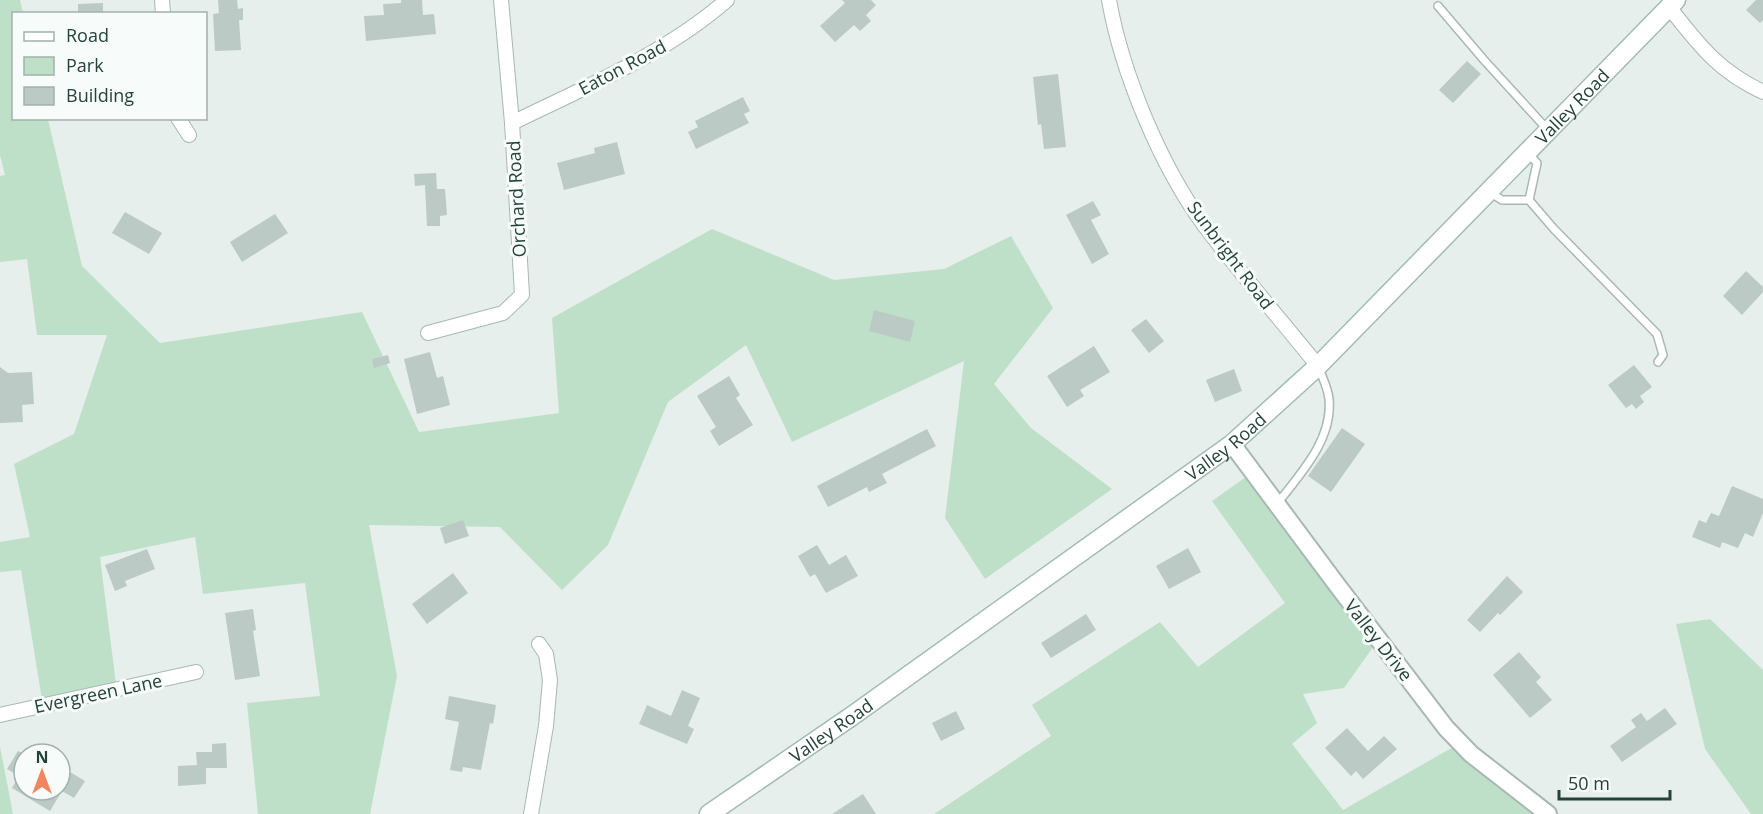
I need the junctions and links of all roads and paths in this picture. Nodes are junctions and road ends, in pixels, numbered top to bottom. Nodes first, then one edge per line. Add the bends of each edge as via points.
1 (501, 0) edge
2 (727, 0) edge
3 (1108, 0) edge
4 (1673, 4) edge
5 (1438, 6) dead end
6 (1763, 92) edge
7 (179, 120) edge
8 (512, 123) junction
9 (1549, 130) junction
10 (189, 135) dead end
11 (1528, 152) junction
12 (1488, 192) junction
13 (1529, 200) junction
14 (428, 333) dead end
15 (1658, 362) dead end
16 (1318, 366) junction
17 (1232, 444) junction
18 (1277, 504) junction
19 (539, 644) dead end
20 (196, 672) dead end
21 (0, 715) edge
22 (531, 814) edge
23 (709, 814) edge
24 (1548, 814) edge

1 - 8 street, Orchard Road
2 - 8 street, Eaton Road via 631,65
3 - 16 street, Sunbright Road via 1145,119 1180,187 1203,224
4 - 6 street via 1707,54 1724,70
4 - 9 main road, Valley Road
5 - 9 lane
7 - 10 street
8 - 14 street, Orchard Road via 522,295 503,313
9 - 11 main road, Valley Road
11 - 12 main road, Valley Road
11 - 13 lane via 1536,163
12 - 13 lane via 1502,200
12 - 16 main road, Valley Road
13 - 15 lane via 1657,334 1663,355
16 - 17 main road, Valley Road
16 - 18 lane via 1329,396 1329,417 1309,462
17 - 18 street, Valley Drive
17 - 23 main road, Valley Road
18 - 24 street, Valley Drive via 1446,728 1471,754
19 - 22 street via 546,654 550,680
20 - 21 street, Evergreen Lane

